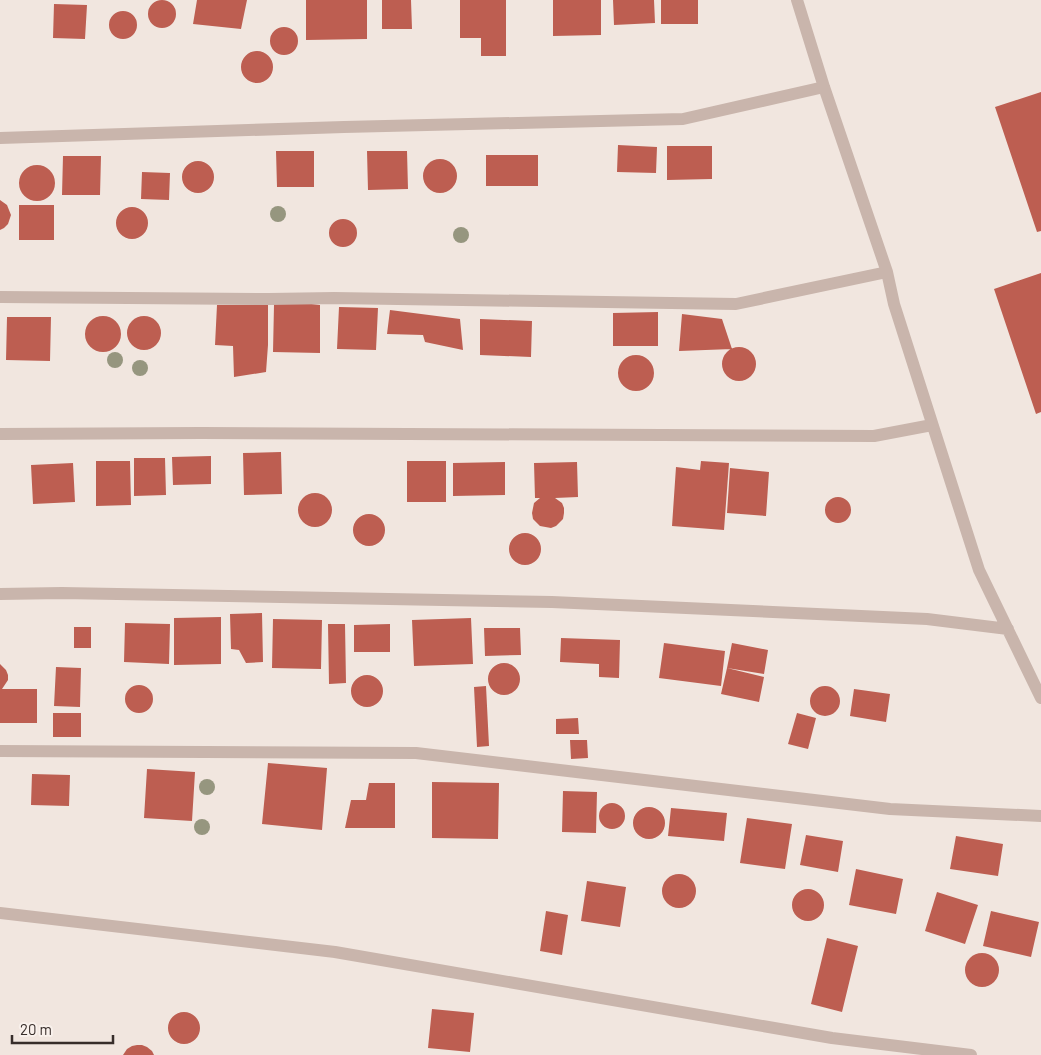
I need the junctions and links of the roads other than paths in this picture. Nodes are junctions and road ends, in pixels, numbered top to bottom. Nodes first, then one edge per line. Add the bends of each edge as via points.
1 (797, 0) edge
2 (824, 87) junction
3 (0, 138) edge
4 (887, 272) junction
5 (0, 297) edge
6 (932, 425) junction
7 (0, 434) edge
8 (0, 594) edge
9 (1008, 629) junction
10 (1041, 698) edge
11 (0, 751) edge
12 (1041, 816) edge
13 (0, 913) edge
14 (971, 1055) edge

1 - 2 street
2 - 3 street via 683,119
2 - 4 street
4 - 5 street via 736,304
4 - 6 street
6 - 7 street via 874,436
6 - 9 street via 979,570
8 - 9 street via 552,602 927,619
9 - 10 street
11 - 12 street via 416,753 890,809
13 - 14 street via 335,952 832,1038

